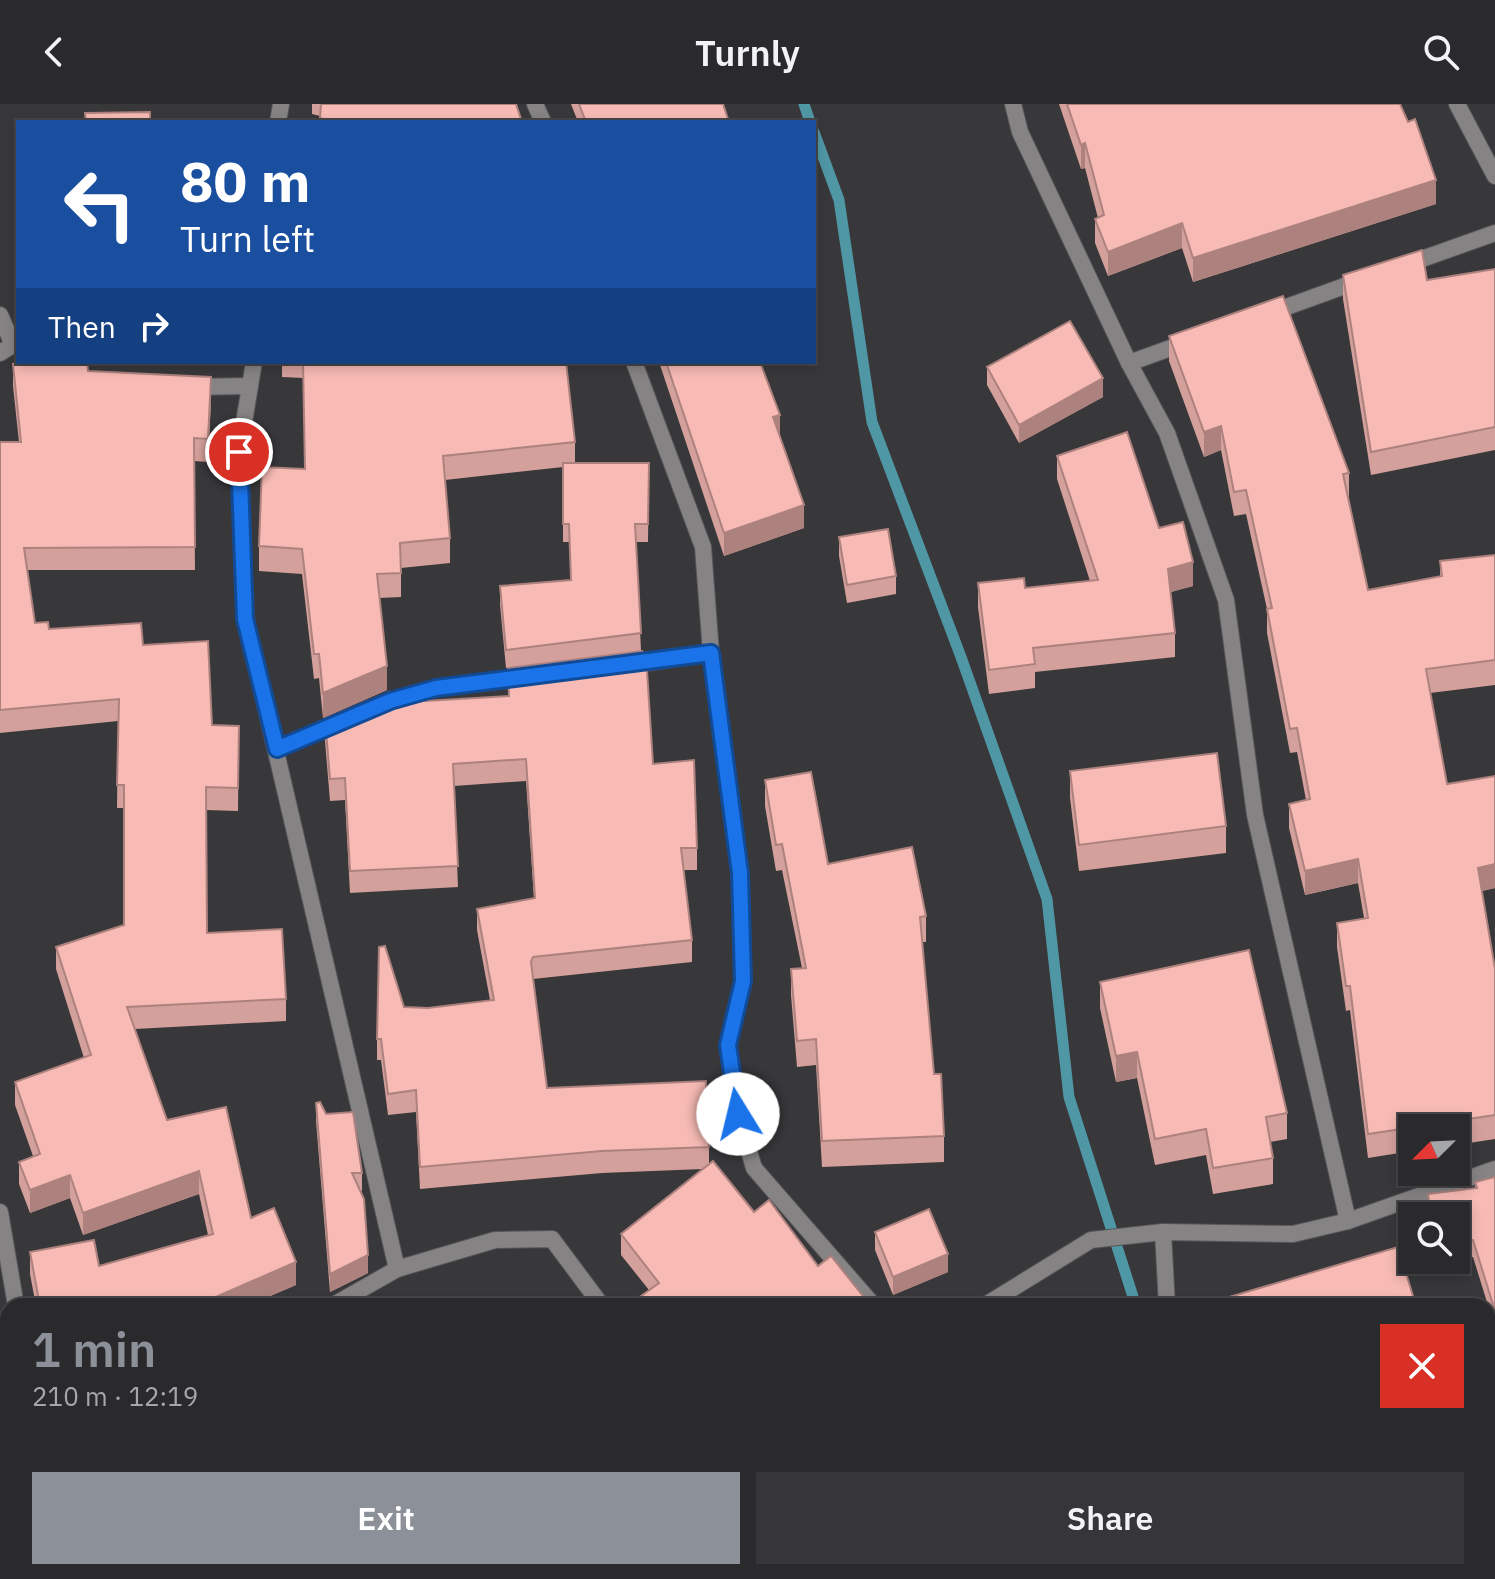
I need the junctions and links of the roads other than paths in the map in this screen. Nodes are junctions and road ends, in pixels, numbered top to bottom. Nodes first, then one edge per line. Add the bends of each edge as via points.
1 (1013, 104) edge
2 (1457, 104) edge
3 (1495, 176) edge
4 (1495, 233) edge
5 (0, 315) edge
6 (1261, 316) edge
7 (1202, 337) edge
8 (10, 348) edge
9 (1129, 363) junction
10 (254, 364) edge
11 (635, 364) edge
12 (250, 386) junction
13 (172, 387) edge
14 (711, 653) junction
15 (601, 669) edge
16 (541, 676) edge
17 (277, 749) junction
18 (1495, 1169) edge
19 (0, 1212) edge
20 (1348, 1221) junction
21 (1163, 1232) junction
22 (397, 1269) junction
23 (15, 1298) edge
24 (346, 1298) edge
25 (596, 1298) edge
26 (867, 1298) edge
27 (997, 1298) edge
28 (1167, 1298) edge

1 - 9 street via 1020,132
2 - 3 street
4 - 6 street
5 - 8 street
7 - 9 street
9 - 20 street via 1167,433 1226,600 1255,815
10 - 12 street
11 - 14 street via 703,547
12 - 13 street
12 - 17 street via 239,452 245,619
14 - 15 street
14 - 26 street via 740,873 743,981 728,1045 738,1114 754,1168
16 - 17 street via 436,688 390,701
17 - 22 street
18 - 20 street
19 - 23 street
20 - 21 street via 1293,1234
21 - 27 street via 1091,1240
21 - 28 street
22 - 24 street
22 - 25 street via 495,1240 552,1239

